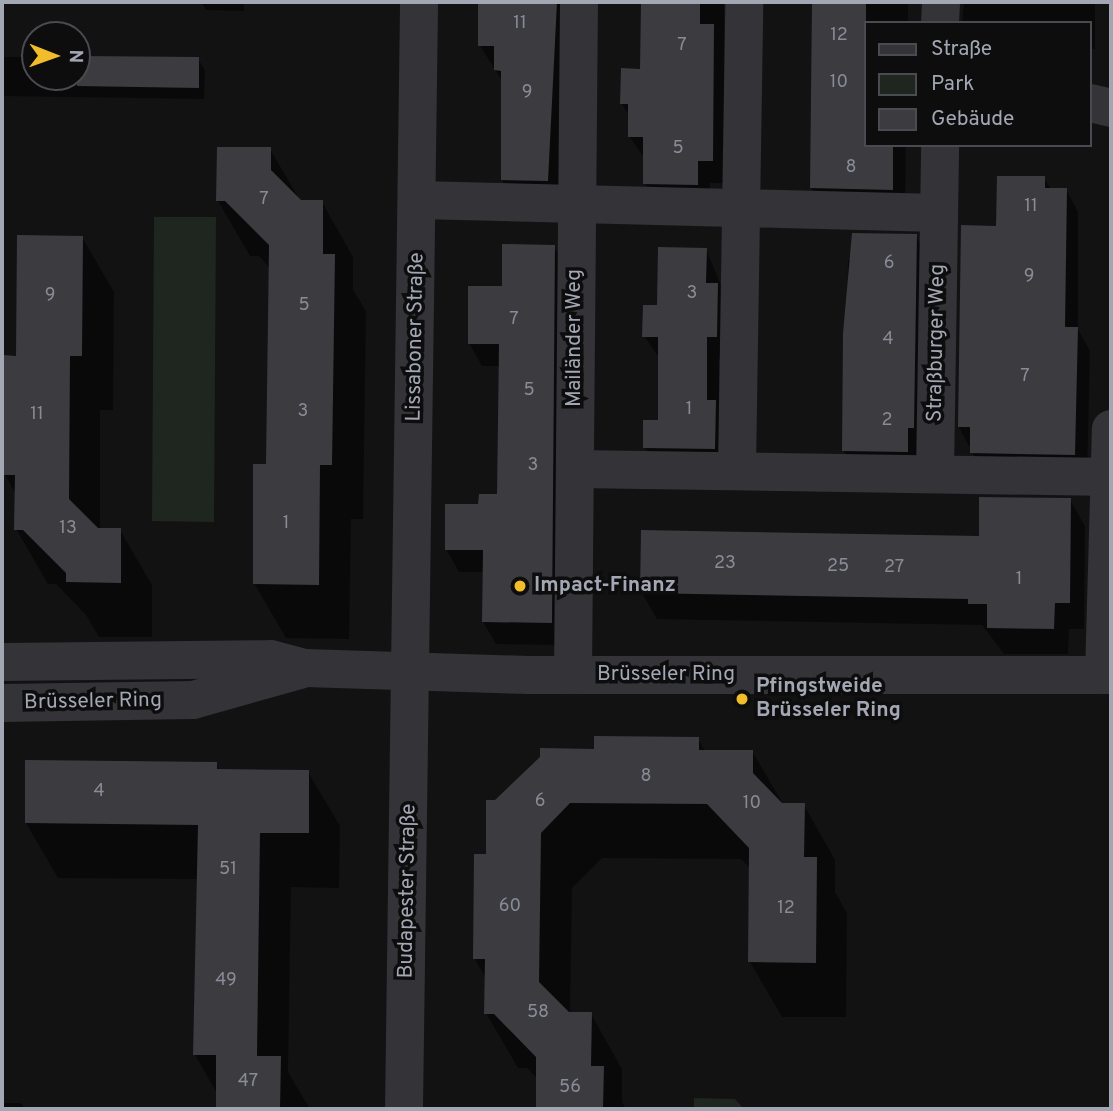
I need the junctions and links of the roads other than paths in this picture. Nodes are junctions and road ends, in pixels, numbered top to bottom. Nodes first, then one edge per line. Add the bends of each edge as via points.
1 (419, 2) edge
2 (579, 2) edge
3 (744, 2) edge
4 (941, 2) edge
5 (940, 21) edge
6 (1092, 103) edge
7 (1111, 108) edge
8 (940, 147) edge
9 (418, 200) junction
10 (575, 202) junction
11 (739, 211) junction
12 (939, 213) junction
13 (1111, 429) edge
14 (575, 469) junction
15 (737, 469) junction
16 (935, 474) junction
17 (1110, 477) edge
18 (2, 662) edge
19 (305, 668) junction
20 (411, 672) junction
21 (573, 675) junction
22 (1108, 675) edge
23 (2, 703) edge
24 (404, 1109) edge

1 - 9 street, Lissaboner Straße
2 - 10 street, Mailänder Weg
3 - 11 street
4 - 5 street
6 - 7 street
8 - 12 street, Straßburger Weg
9 - 10 street
9 - 20 street, Lissaboner Straße
10 - 11 street
10 - 14 street, Mailänder Weg
11 - 12 street
11 - 15 street
12 - 16 street, Straßburger Weg
13 - 17 street
14 - 15 street
14 - 21 street, Mailänder Weg
15 - 16 street
16 - 17 street
17 - 22 street
18 - 19 street, Brüsseler Ring via 271,659
19 - 20 street, Brüsseler Ring
19 - 23 street, Brüsseler Ring via 193,700
20 - 21 street, Brüsseler Ring
20 - 24 street, Budapester Straße
21 - 22 street, Brüsseler Ring

